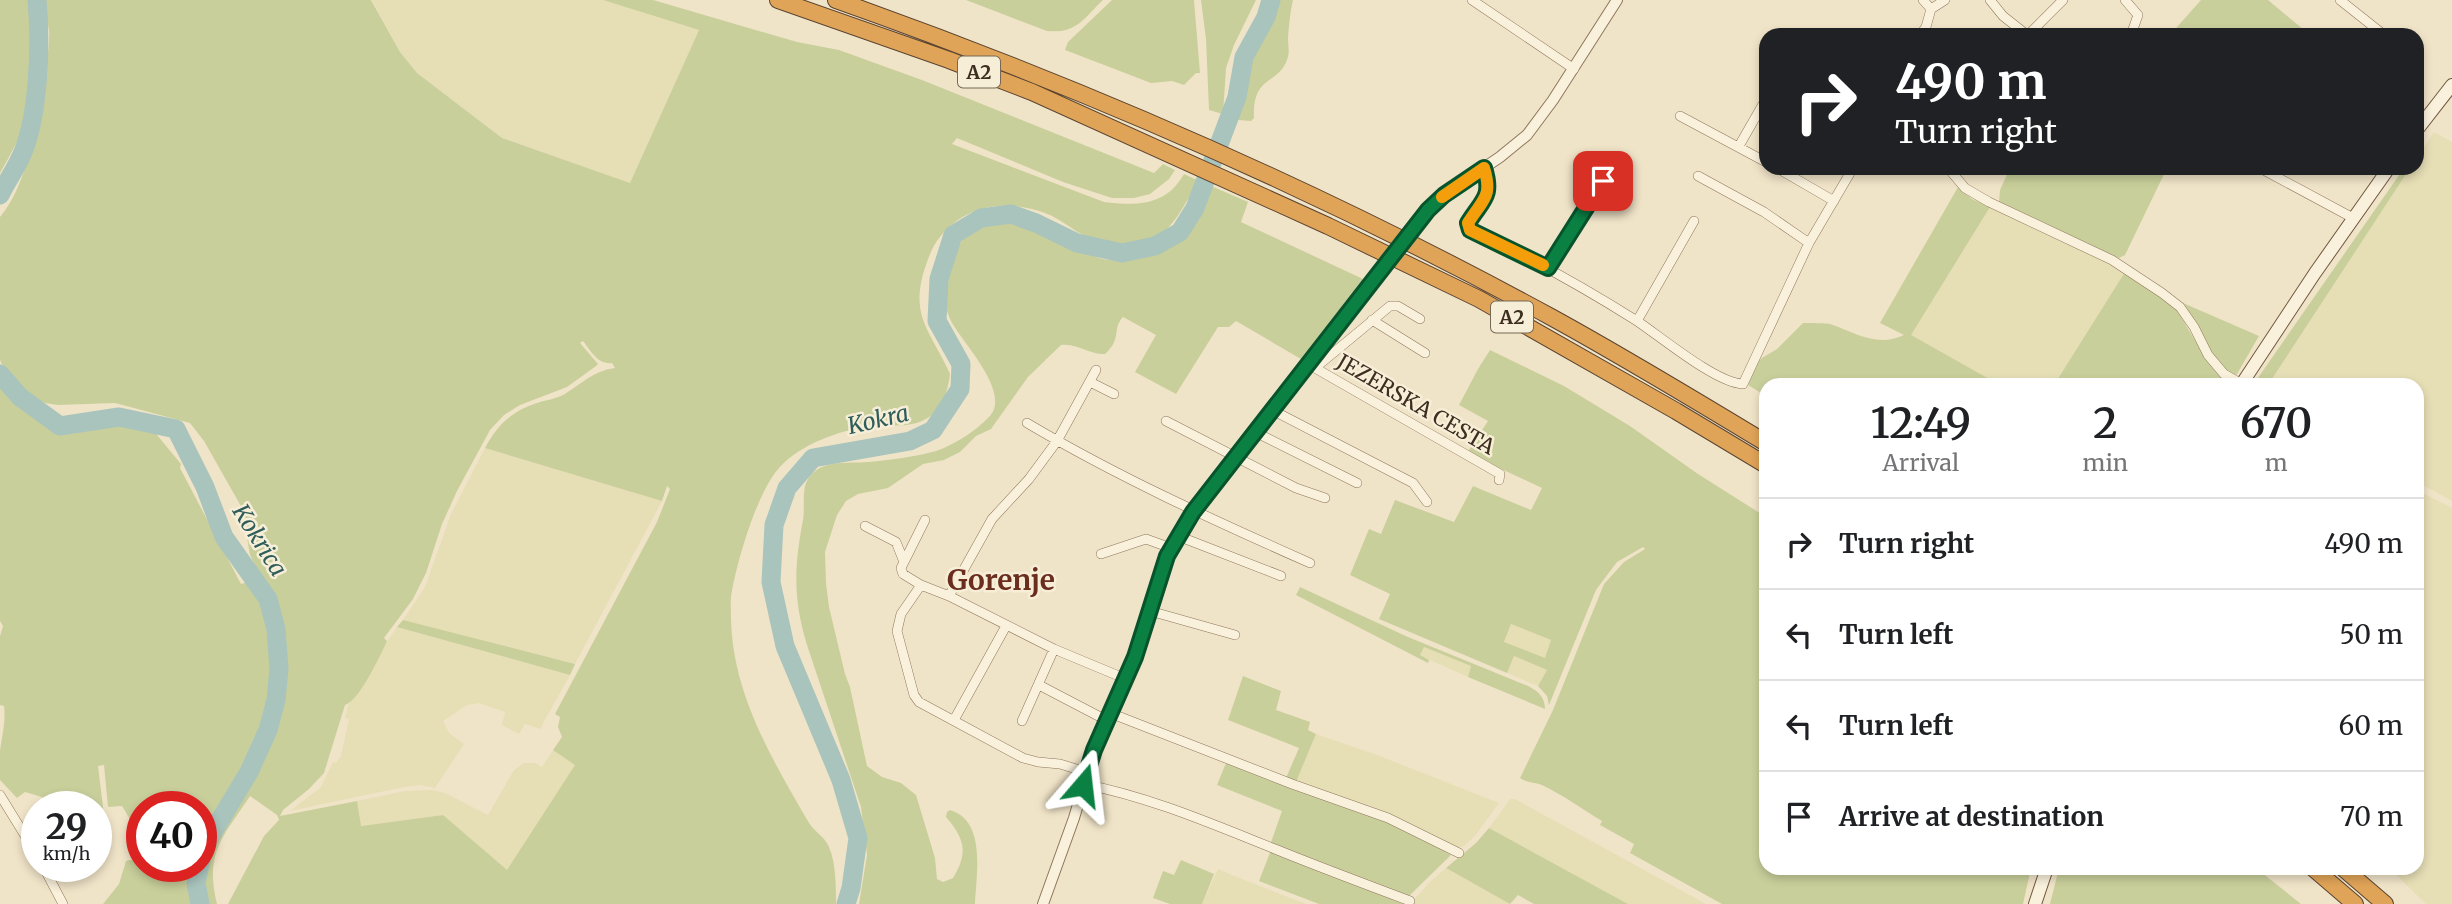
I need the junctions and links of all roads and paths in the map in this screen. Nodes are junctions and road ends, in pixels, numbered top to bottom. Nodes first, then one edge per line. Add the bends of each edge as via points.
1 (778, 0) edge
2 (836, 0) edge
3 (1472, 0) edge
4 (1617, 0) edge
5 (1923, 0) edge
6 (1945, 0) edge
7 (1990, 0) edge
8 (2063, 0) edge
9 (2125, 0) edge
10 (2340, 0) edge
11 (1931, 9) junction
12 (1925, 28) edge
13 (2018, 28) edge
14 (2034, 28) edge
15 (2133, 28) edge
16 (2375, 28) edge
17 (1574, 69) junction
18 (2452, 85) edge
19 (1759, 111) edge
20 (1680, 116) dead end
21 (2424, 121) edge
22 (1739, 146) junction
23 (1759, 158) edge
24 (1484, 168) junction
25 (1789, 175) edge
26 (1849, 175) edge
27 (1954, 175) edge
28 (2273, 175) edge
29 (2384, 175) edge
30 (1698, 176) dead end
31 (1603, 181) dead end
32 (1834, 201) junction
33 (2353, 218) junction
34 (1694, 221) dead end
35 (1809, 243) junction
36 (1548, 268) junction
37 (1420, 319) dead end
38 (1372, 320) junction
39 (1637, 321) junction
40 (1425, 353) dead end
41 (1312, 366) junction
42 (1096, 370) dead end
43 (2231, 378) edge
44 (2247, 378) edge
45 (1090, 382) junction
46 (1114, 394) dead end
47 (1272, 410) junction
48 (1166, 421) dead end
49 (1027, 423) dead end
50 (1255, 432) junction
51 (1759, 439) edge
52 (1057, 441) junction
53 (1236, 457) junction
54 (1759, 462) edge
55 (1499, 480) dead end
56 (1357, 483) dead end
57 (1325, 498) dead end
58 (1427, 502) dead end
59 (1193, 512) junction
60 (925, 520) dead end
61 (865, 526) dead end
62 (1178, 536) junction
63 (1171, 548) junction
64 (1101, 554) dead end
65 (904, 562) junction
66 (1310, 563) dead end
67 (1281, 576) dead end
68 (921, 585) junction
69 (949, 596) junction
70 (1150, 611) junction
71 (1006, 626) junction
72 (1235, 635) dead end
73 (1054, 649) junction
74 (1126, 679) junction
75 (1039, 685) junction
76 (1108, 716) junction
77 (954, 720) junction
78 (1022, 721) dead end
79 (1086, 772) junction
80 (1083, 785) junction
81 (0, 795) edge
82 (21, 828) edge
83 (1459, 853) dead end
84 (2045, 875) edge
85 (2322, 875) edge
86 (2351, 875) edge
87 (51, 882) edge
88 (1410, 901) dead end
89 (63, 904) edge
90 (1043, 904) edge
91 (2035, 904) edge
92 (2355, 904) edge
93 (2385, 904) edge

1 - 54 highway, A2 via 1032,92 1248,188 1479,299
2 - 51 highway, A2 via 1028,71 1256,170 1551,317
3 - 17 street
4 - 17 street, JEZERSKA CESTA
5 - 11 street
6 - 11 street
7 - 13 street
8 - 14 street
9 - 15 street via 2138,15
10 - 16 street
11 - 12 street
17 - 24 street, JEZERSKA CESTA via 1541,118
18 - 21 main road
19 - 22 street
20 - 22 street
22 - 23 street
24 - 36 street via 1488,193 1468,223 1470,230
24 - 41 street, JEZERSKA CESTA, bridge via 1428,210
25 - 32 street
26 - 32 street
27 - 43 street via 1965,188 2112,260 2162,293 2180,307 2208,355
28 - 33 street
29 - 33 main road
30 - 35 street
31 - 36 street
32 - 35 street
33 - 44 main road
34 - 39 street
35 - 39 street via 1743,384 1733,384 1689,358
36 - 39 street
37 - 38 street via 1390,306
38 - 40 street
38 - 41 street
41 - 47 street, JEZERSKA CESTA
41 - 55 street, JEZERSKA CESTA via 1500,474
42 - 45 street
45 - 46 street
45 - 52 street
47 - 50 street, JEZERSKA CESTA
47 - 58 street via 1413,483
48 - 53 street
49 - 52 street
50 - 53 street, JEZERSKA CESTA
50 - 56 street
52 - 59 street
52 - 69 street via 992,519
53 - 57 street
53 - 59 street, JEZERSKA CESTA
59 - 62 street, JEZERSKA CESTA
59 - 66 street
60 - 65 street
61 - 65 street via 897,542
62 - 63 street, JEZERSKA CESTA
62 - 67 street
63 - 64 street via 1146,539
63 - 70 street, JEZERSKA CESTA
65 - 68 street via 902,574
68 - 69 street
68 - 77 street via 901,614 897,631 903,656 919,702
69 - 71 street
70 - 72 street
70 - 74 street, JEZERSKA CESTA
71 - 73 street
71 - 77 street
73 - 74 street
73 - 75 street
74 - 76 street, JEZERSKA CESTA
75 - 76 street
75 - 78 street
76 - 79 street, JEZERSKA CESTA
76 - 83 street via 1388,818
77 - 79 street via 1023,758
79 - 80 street, JEZERSKA CESTA
80 - 88 street via 1185,812
80 - 90 street, JEZERSKA CESTA
81 - 82 street
84 - 91 main road
85 - 92 highway
86 - 93 highway
87 - 89 street

